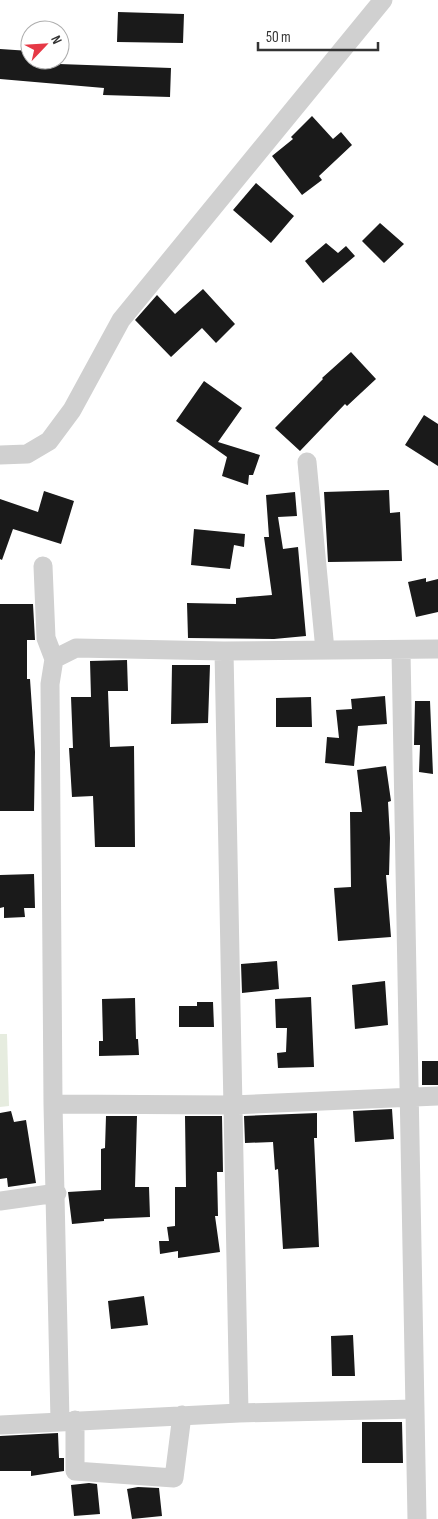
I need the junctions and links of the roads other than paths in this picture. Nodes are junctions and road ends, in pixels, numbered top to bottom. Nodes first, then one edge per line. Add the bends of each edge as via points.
1 (384, 0) edge
2 (0, 455) edge
3 (307, 462) dead end
4 (43, 566) dead end
5 (438, 649) edge
6 (325, 650) junction
7 (401, 651) junction
8 (224, 652) junction
9 (54, 660) junction
10 (409, 1096) junction
11 (438, 1096) edge
12 (53, 1104) junction
13 (232, 1105) junction
14 (57, 1193) junction
15 (0, 1201) edge
16 (415, 1409) junction
17 (239, 1412) junction
18 (182, 1415) junction
19 (68, 1421) junction
20 (0, 1426) edge
21 (417, 1519) edge

1 - 2 street via 121,320 72,410 50,441 27,454
3 - 6 street
4 - 9 street via 46,638
5 - 7 street
6 - 7 street
6 - 8 street
7 - 10 street
8 - 9 street via 76,648
8 - 13 street
9 - 12 street via 50,684
10 - 11 street
10 - 13 street
10 - 16 street
12 - 13 street
12 - 14 street
13 - 17 street
14 - 15 street
14 - 19 street
16 - 17 street
16 - 21 street
17 - 18 street
18 - 19 street
18 - 19 street via 174,1478 75,1470
19 - 20 street

